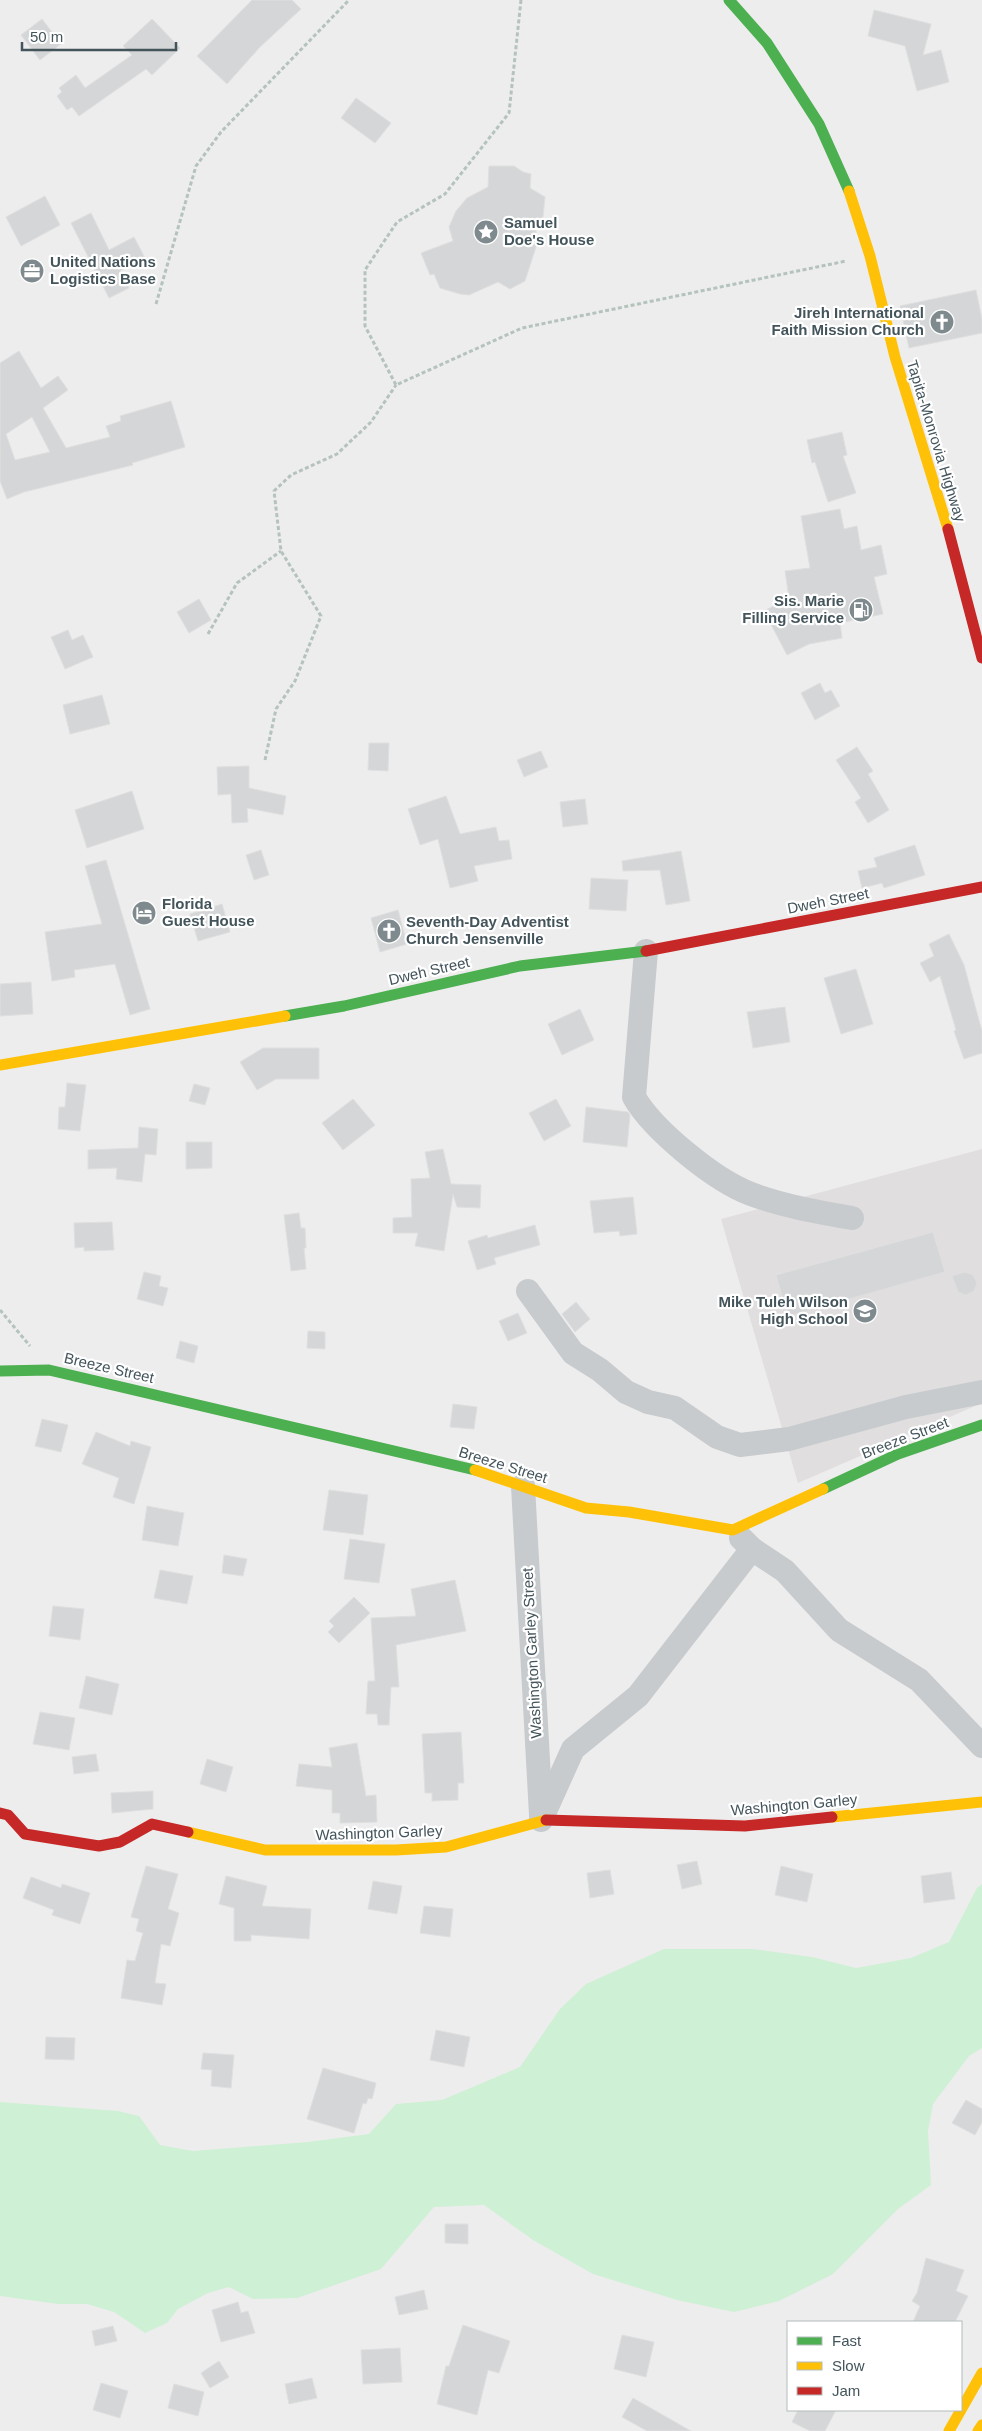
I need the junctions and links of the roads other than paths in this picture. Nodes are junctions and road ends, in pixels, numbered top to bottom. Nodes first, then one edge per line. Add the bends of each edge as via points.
1 (729, 0) edge
2 (982, 658) edge
3 (982, 887) edge
4 (646, 951) junction
5 (0, 1065) edge
6 (852, 1218) dead end
7 (528, 1291) dead end
8 (0, 1371) edge
9 (982, 1392) edge
10 (982, 1425) edge
11 (523, 1486) junction
12 (733, 1530) junction
13 (752, 1549) junction
14 (982, 1746) edge
15 (982, 1802) edge
16 (0, 1814) edge
17 (541, 1820) junction
18 (982, 2374) edge
19 (962, 2409) edge
20 (961, 2411) edge
21 (982, 2425) edge
22 (949, 2431) edge
23 (978, 2431) edge

1 - 2 main road, Tapita-Monrovia Highway via 767,43 819,124 854,203
3 - 4 main road, Dweh Street
4 - 5 main road, Dweh Street via 520,966 344,1006
4 - 6 street via 634,1096 644,1114 690,1156 750,1194
7 - 9 street via 573,1353 626,1392 648,1402 675,1408 717,1437 740,1444 789,1439 906,1407
8 - 11 main road, Breeze Street via 49,1370 478,1471
10 - 12 main road, Breeze Street via 898,1454
11 - 12 main road, Breeze Street via 586,1508
11 - 17 street, Washington Garley Street
12 - 13 street
13 - 14 street via 785,1571 839,1630 919,1680
13 - 17 street via 638,1696 573,1749
15 - 17 main road, Washington Garley via 745,1826
16 - 17 main road, Washington Garley via 8,1815 25,1834 99,1846 120,1842 152,1824 265,1850 446,1847
18 - 19 main road
20 - 22 main road
21 - 23 main road

